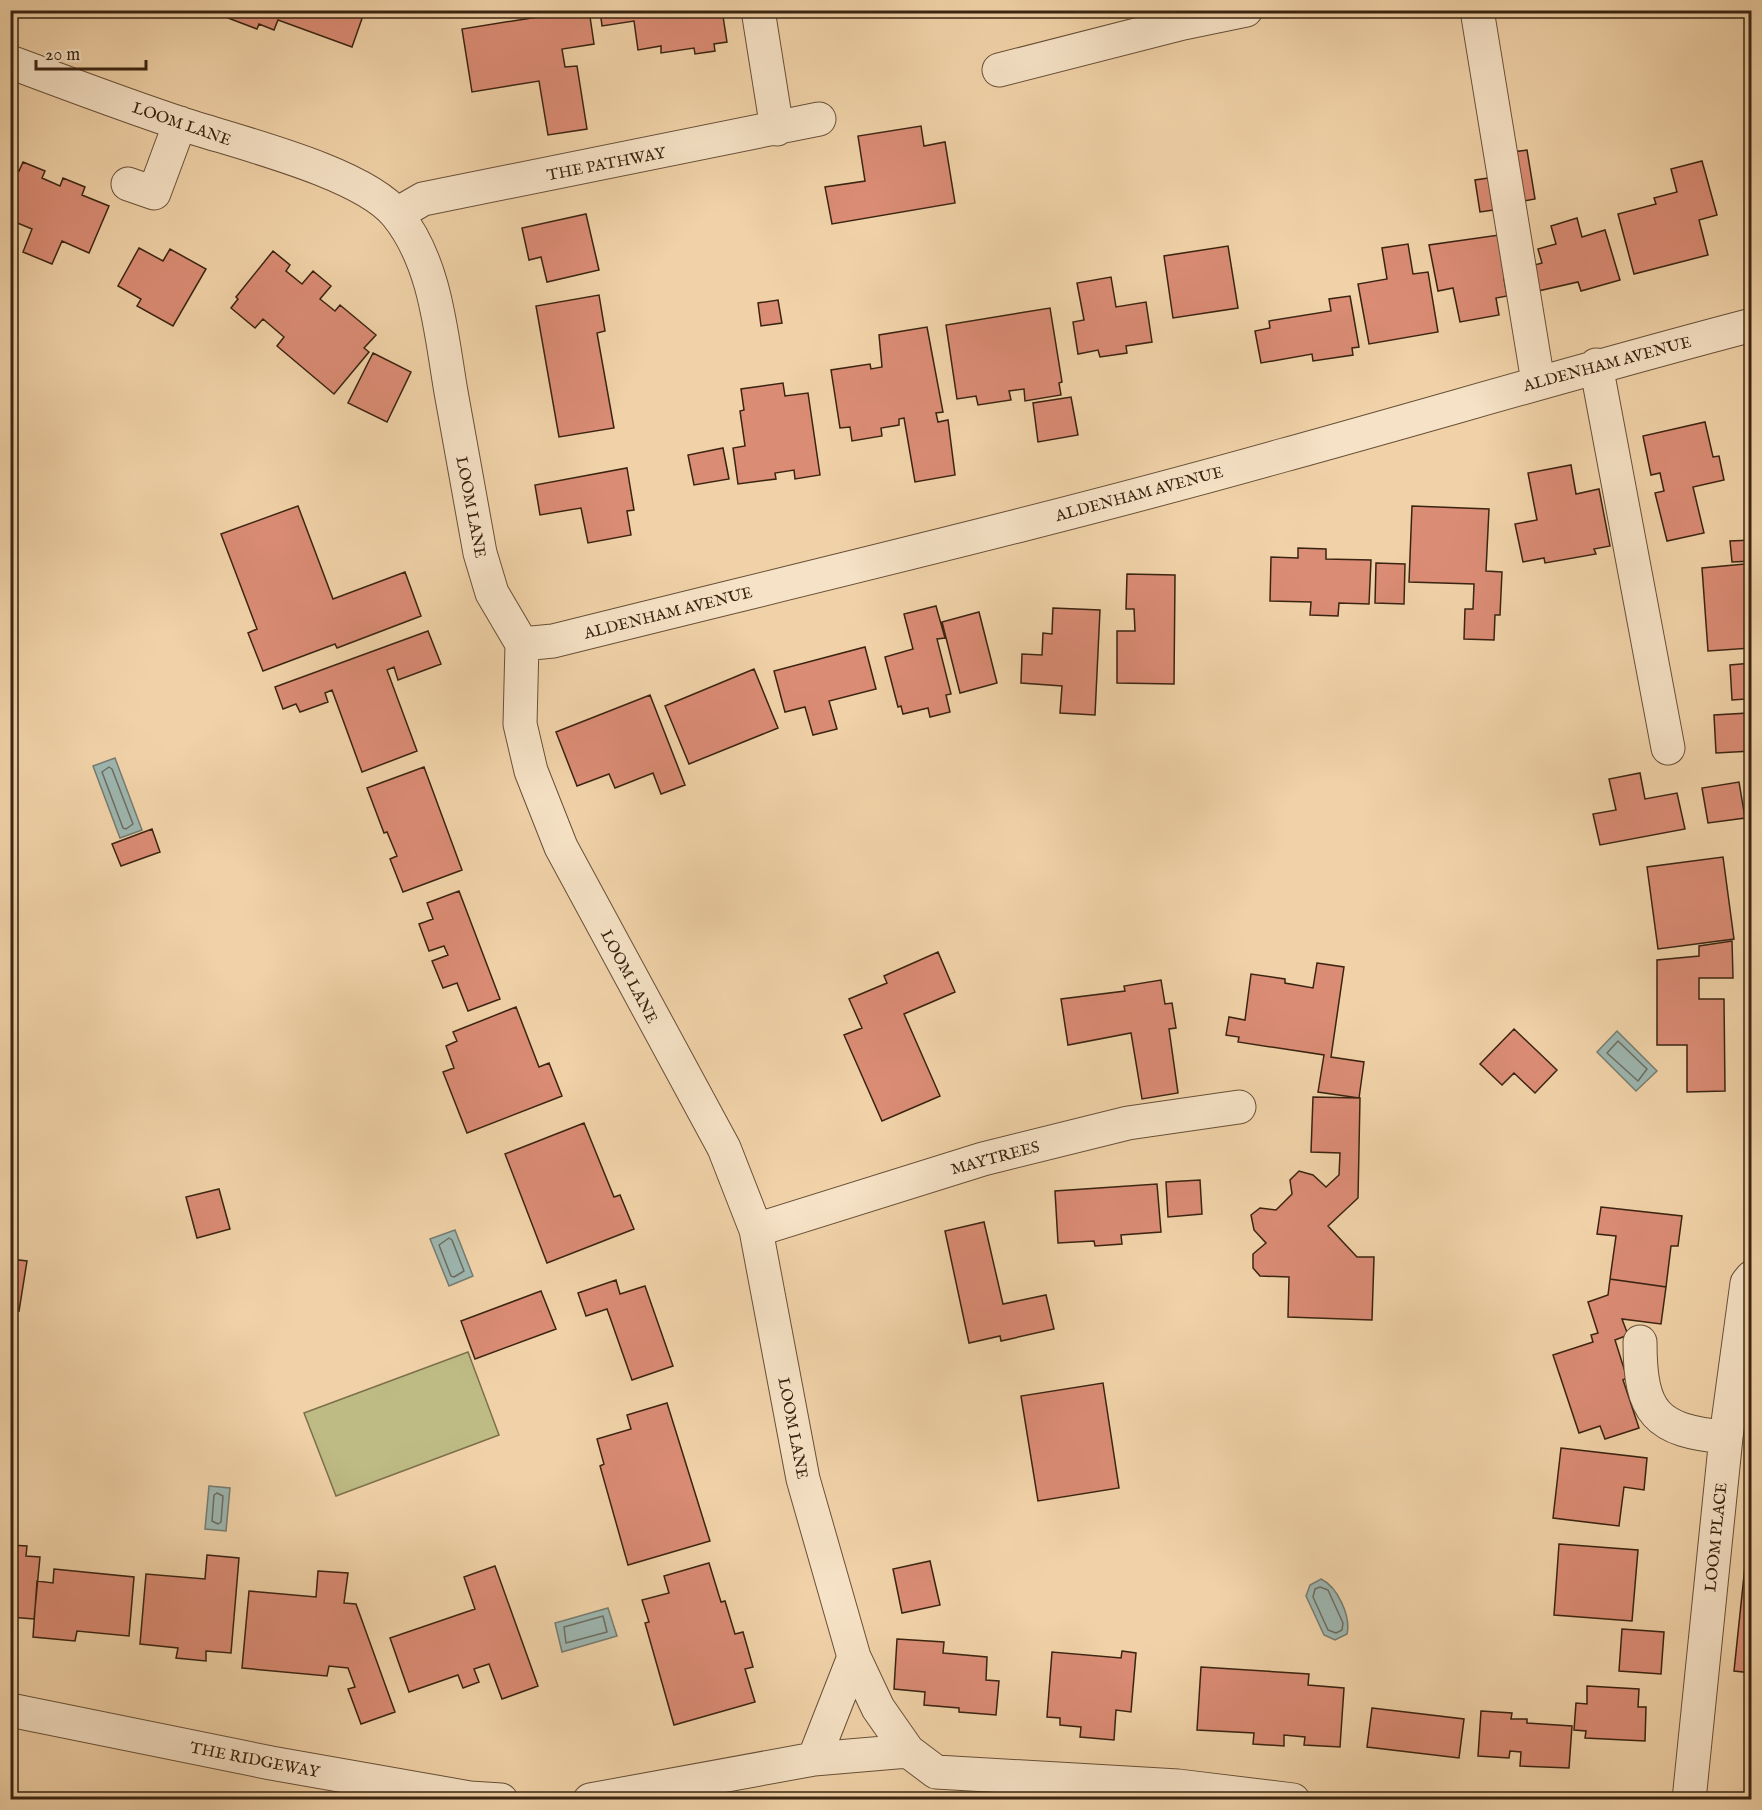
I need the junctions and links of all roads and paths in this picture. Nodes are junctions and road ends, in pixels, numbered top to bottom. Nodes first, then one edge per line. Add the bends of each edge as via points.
1 (758, 10) edge
2 (1246, 10) edge
3 (1477, 10) edge
4 (10, 62) edge
5 (999, 70) dead end
6 (819, 119) dead end
7 (180, 123) junction
8 (777, 129) junction
9 (128, 184) dead end
10 (397, 214) junction
11 (1752, 325) edge
12 (1596, 365) junction
13 (1538, 382) junction
14 (522, 645) junction
15 (1668, 748) dead end
16 (1239, 1107) dead end
17 (756, 1230) junction
18 (1752, 1277) edge
19 (1640, 1342) dead end
20 (1726, 1437) junction
21 (854, 1657) junction
22 (10, 1710) edge
23 (908, 1752) junction
24 (814, 1759) junction
25 (501, 1800) edge
26 (590, 1800) edge
27 (1293, 1800) edge
28 (1689, 1800) edge

1 - 8 street
2 - 5 street
3 - 13 street
4 - 7 street, LOOM LANE
6 - 8 street, THE PATHWAY
7 - 9 street via 154,193
7 - 10 street, LOOM LANE via 313,166 376,196
8 - 10 street, THE PATHWAY via 423,199
10 - 14 street, LOOM LANE via 423,263 435,305 480,553 492,593
11 - 12 street, ALDENHAM AVENUE
12 - 13 street, ALDENHAM AVENUE
12 - 15 street
13 - 14 street, ALDENHAM AVENUE via 1126,498 553,641
14 - 17 street, LOOM LANE via 520,724 531,771 561,848 724,1148
16 - 17 street, MAYTREES via 1128,1123 982,1159
17 - 21 street, LOOM LANE via 803,1479
18 - 20 street, LOOM PLACE via 1747,1283
19 - 20 street via 1640,1369 1652,1408 1676,1429
20 - 28 street, LOOM PLACE
21 - 23 street, LOOM LANE via 878,1708
21 - 24 street
22 - 25 street, THE RIDGEWAY via 271,1762 470,1798
23 - 24 street
23 - 27 street, LOOM LANE via 936,1772 1178,1786
24 - 26 street

